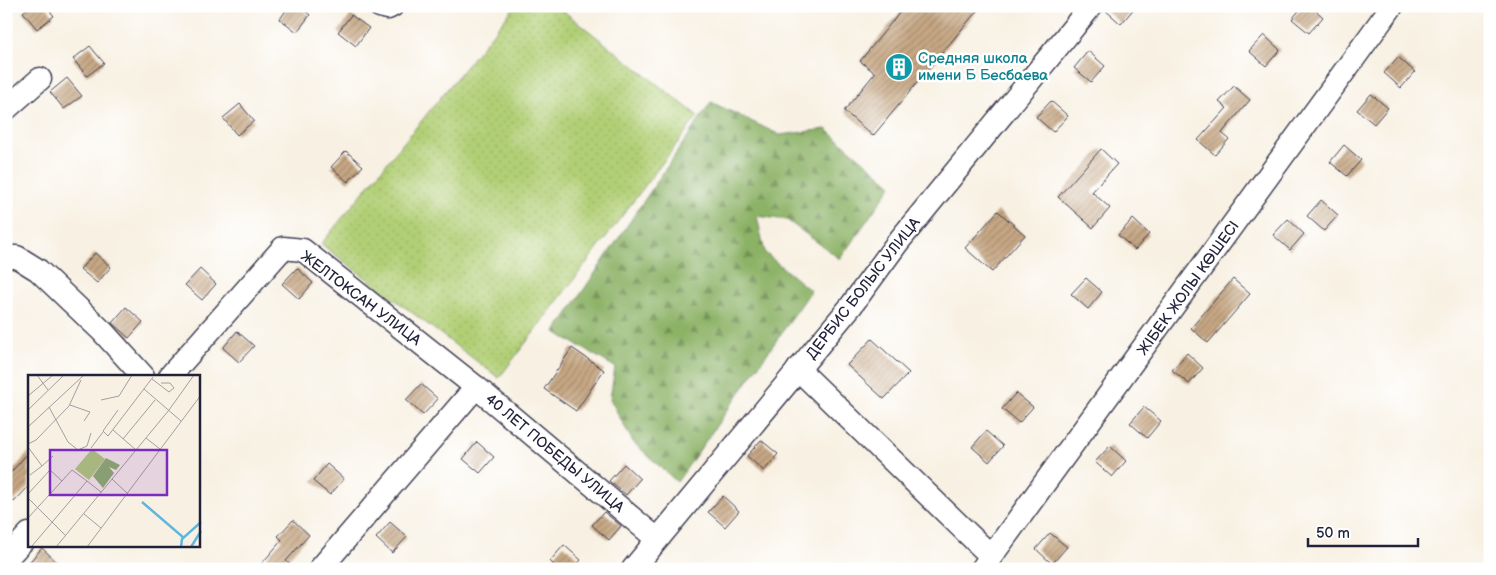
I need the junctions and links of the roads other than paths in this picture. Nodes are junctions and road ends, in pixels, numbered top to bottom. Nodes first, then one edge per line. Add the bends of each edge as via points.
1 (380, 6) edge
2 (392, 6) edge
3 (1091, 6) edge
4 (1392, 6) edge
5 (40, 79) dead end
6 (6, 109) edge
7 (6, 257) edge
8 (798, 369) junction
9 (142, 375) edge
10 (171, 375) edge
11 (476, 387) junction
12 (28, 535) edge
13 (657, 539) junction
14 (6, 559) edge
15 (986, 562) edge
16 (320, 569) edge
17 (633, 569) edge

1 - 2 street
3 - 8 street, ДЕРБИС БОЛЫС УЛИЦА
4 - 15 street, ЖІБЕК ЖОЛЫ КӨШЕСІ
5 - 6 street
7 - 9 street via 17,257 38,270 103,332
8 - 13 street, ДЕРБИС БОЛЫС УЛИЦА
8 - 15 street
10 - 11 street, ЖЕЛТОКСАН УЛИЦА via 284,248 303,250
11 - 13 street, 40 ЛЕТ ПОБЕДЫ УЛИЦА
11 - 16 street, 40 ЛЕТ ПОБЕДЫ УЛИЦА
12 - 14 street
13 - 17 street, ДЕРБИС БОЛЫС УЛИЦА

